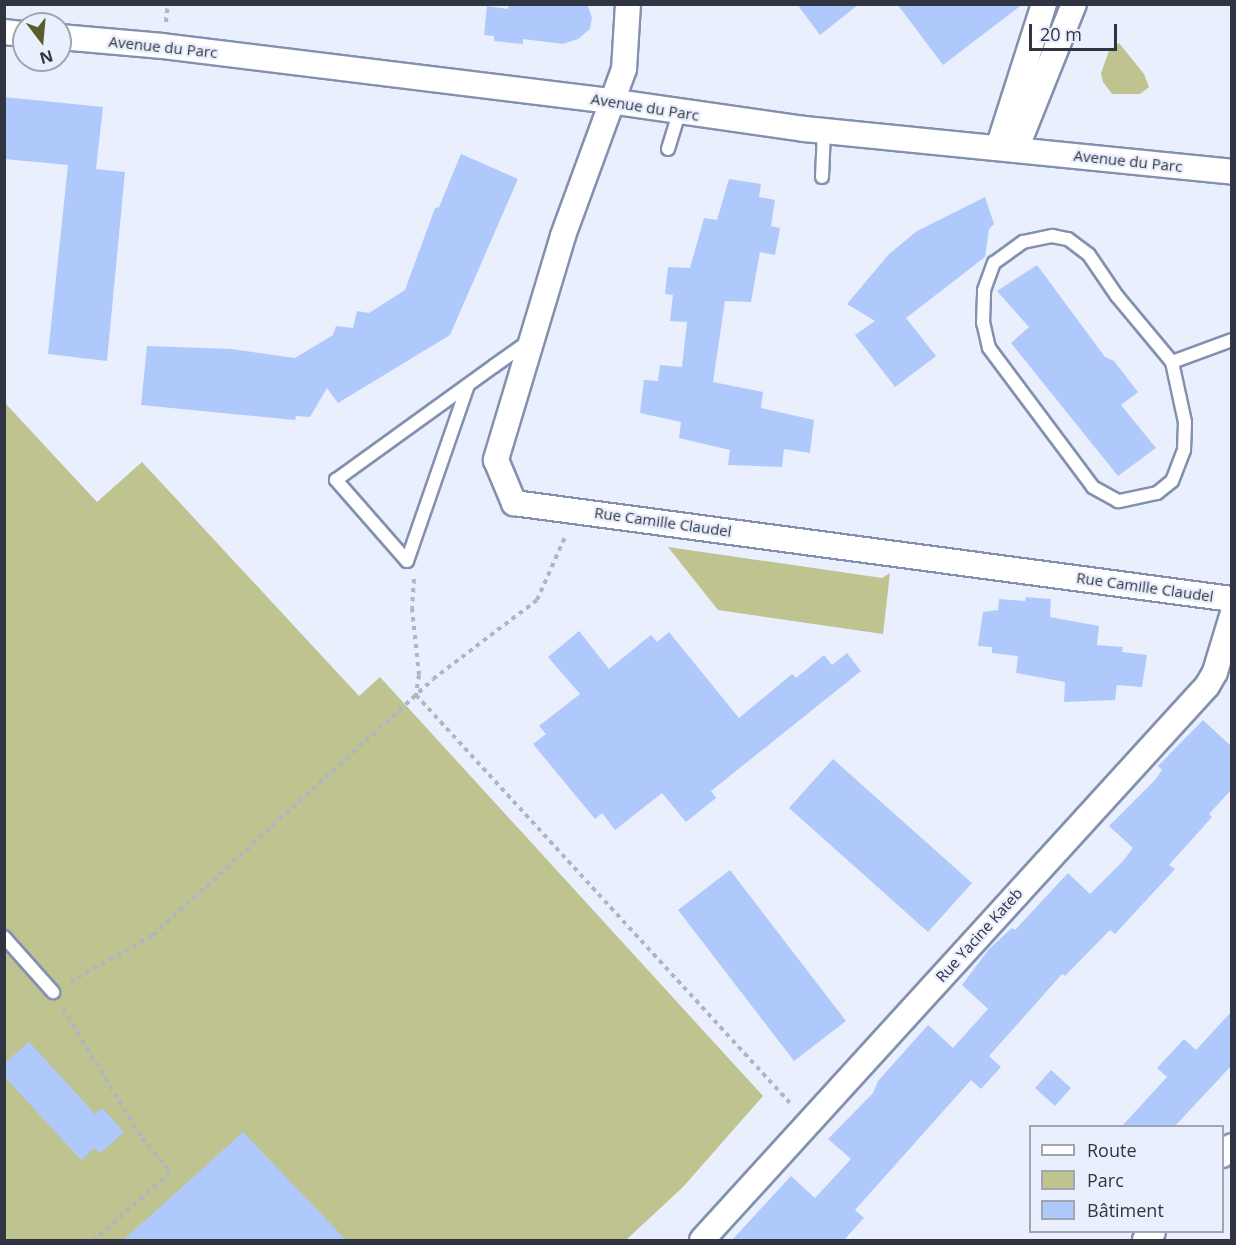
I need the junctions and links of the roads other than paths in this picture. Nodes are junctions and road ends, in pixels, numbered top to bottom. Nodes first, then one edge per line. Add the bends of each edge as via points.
1 (628, 4) edge
2 (1044, 4) edge
3 (1074, 4) edge
4 (72, 38) edge
5 (610, 101) junction
6 (679, 113) junction
7 (824, 131) junction
8 (1007, 148) junction
9 (668, 149) dead end
10 (1232, 172) edge
11 (822, 177) dead end
12 (532, 338) junction
13 (1232, 340) edge
14 (1172, 362) junction
15 (468, 385) junction
16 (1232, 599) edge
17 (1232, 616) edge
18 (4, 938) edge
19 (52, 992) road end
20 (702, 1240) edge

1 - 5 street, Rue Camille Claudel via 624,69
2 - 8 street
3 - 8 street
4 - 5 street, Avenue du Parc
5 - 6 street, Avenue du Parc
5 - 12 street, Rue Camille Claudel
6 - 7 street, Avenue du Parc
6 - 9 lane
7 - 8 street, Avenue du Parc
7 - 11 lane
8 - 10 street, Avenue du Parc
12 - 15 lane
12 - 16 street, Rue Camille Claudel via 496,460 514,502
13 - 14 lane
14 - 14 lane via 1089,255 1068,239 1052,236 1023,242 994,263 984,290 983,323 988,348 1074,464 1094,487 1118,501 1157,493 1172,481 1184,450 1185,422
15 - 15 lane via 336,480 407,561
17 - 20 street, Rue Yacine Kateb via 1207,686
18 - 19 lane

